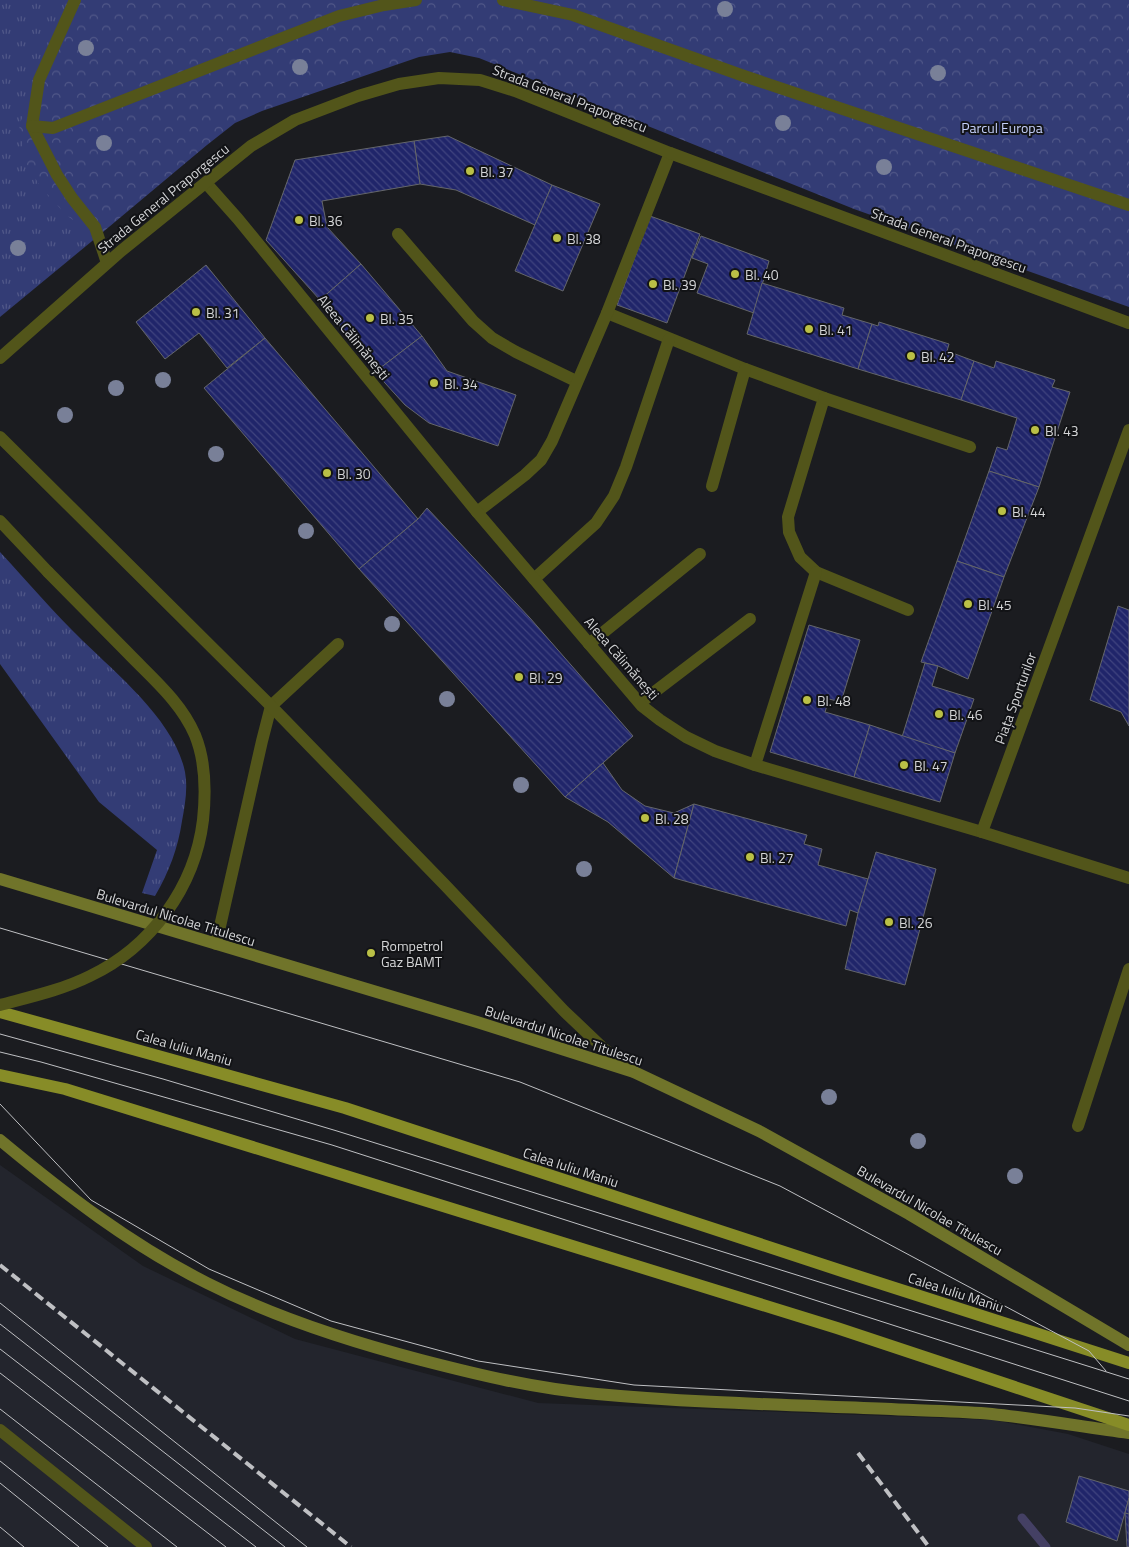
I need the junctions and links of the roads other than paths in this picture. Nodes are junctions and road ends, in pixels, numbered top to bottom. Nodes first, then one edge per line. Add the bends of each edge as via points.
1 (75, 0) edge
2 (416, 0) edge
3 (503, 0) edge
4 (32, 126) junction
5 (670, 153) junction
6 (206, 183) junction
7 (1129, 205) edge
8 (398, 234) dead end
9 (107, 263) junction
10 (607, 313) junction
11 (1129, 323) edge
12 (669, 339) junction
13 (0, 358) edge
14 (745, 369) junction
15 (576, 381) junction
16 (824, 398) junction
17 (1129, 430) edge
18 (0, 436) edge
19 (970, 447) dead end
20 (712, 486) dead end
21 (477, 512) junction
22 (0, 521) edge
23 (700, 554) dead end
24 (816, 572) junction
25 (534, 579) junction
26 (908, 610) dead end
27 (750, 619) dead end
28 (338, 644) dead end
29 (589, 644) junction
30 (640, 703) junction
31 (271, 706) junction
32 (755, 765) junction
33 (982, 832) junction
34 (1129, 878) edge
35 (0, 879) edge
36 (216, 944) junction
37 (1129, 969) edge
38 (0, 1005) edge
39 (0, 1012) edge
40 (634, 1072) junction
41 (0, 1075) edge
42 (1078, 1126) dead end
43 (0, 1140) edge
44 (1129, 1345) edge
45 (1129, 1362) edge
46 (1129, 1425) edge
47 (0, 1430) edge
48 (1129, 1433) edge
49 (146, 1547) edge

1 - 4 street via 39,80
2 - 4 street via 339,16 53,128
3 - 7 street via 573,15
4 - 9 street via 57,174 95,227
5 - 6 street, Strada General Praporgescu via 515,91 480,80 439,78 398,84 295,120 251,146
5 - 10 street
5 - 11 street, Strada General Praporgescu
6 - 9 street, Strada General Praporgescu
6 - 21 street, Aleea Călimănești
8 - 15 street via 473,321 492,338
9 - 13 street, Strada General Praporgescu
10 - 12 street
10 - 15 street
12 - 14 street
12 - 25 street via 614,496 596,522
14 - 16 street
14 - 20 street
15 - 21 street via 541,460
16 - 19 street
16 - 24 street via 788,517 789,532 800,557
17 - 33 street, Piața Sporturilor
18 - 31 street
21 - 25 street, Aleea Călimănești
22 - 38 street, bridge via 180,709 202,756 205,781 202,831 186,881 148,934 90,977
23 - 29 street
24 - 26 street
24 - 32 street
25 - 29 street, Aleea Călimănești
27 - 30 street
28 - 31 street
29 - 30 street, Aleea Călimănești
30 - 32 street, Aleea Călimănești via 686,737
31 - 36 street
31 - 40 street via 564,1011
32 - 33 street, Aleea Călimănești
33 - 34 street
35 - 36 main road, Bulevardul Nicolae Titulescu
36 - 40 main road, Bulevardul Nicolae Titulescu
37 - 42 street
39 - 45 main road, Calea Iuliu Maniu via 345,1108
40 - 44 main road, Bulevardul Nicolae Titulescu via 759,1131 901,1209
41 - 46 main road via 65,1089 837,1328
43 - 48 main road via 100,1219 205,1282 260,1308 370,1346 447,1367 493,1378 595,1394 991,1414
47 - 49 street

